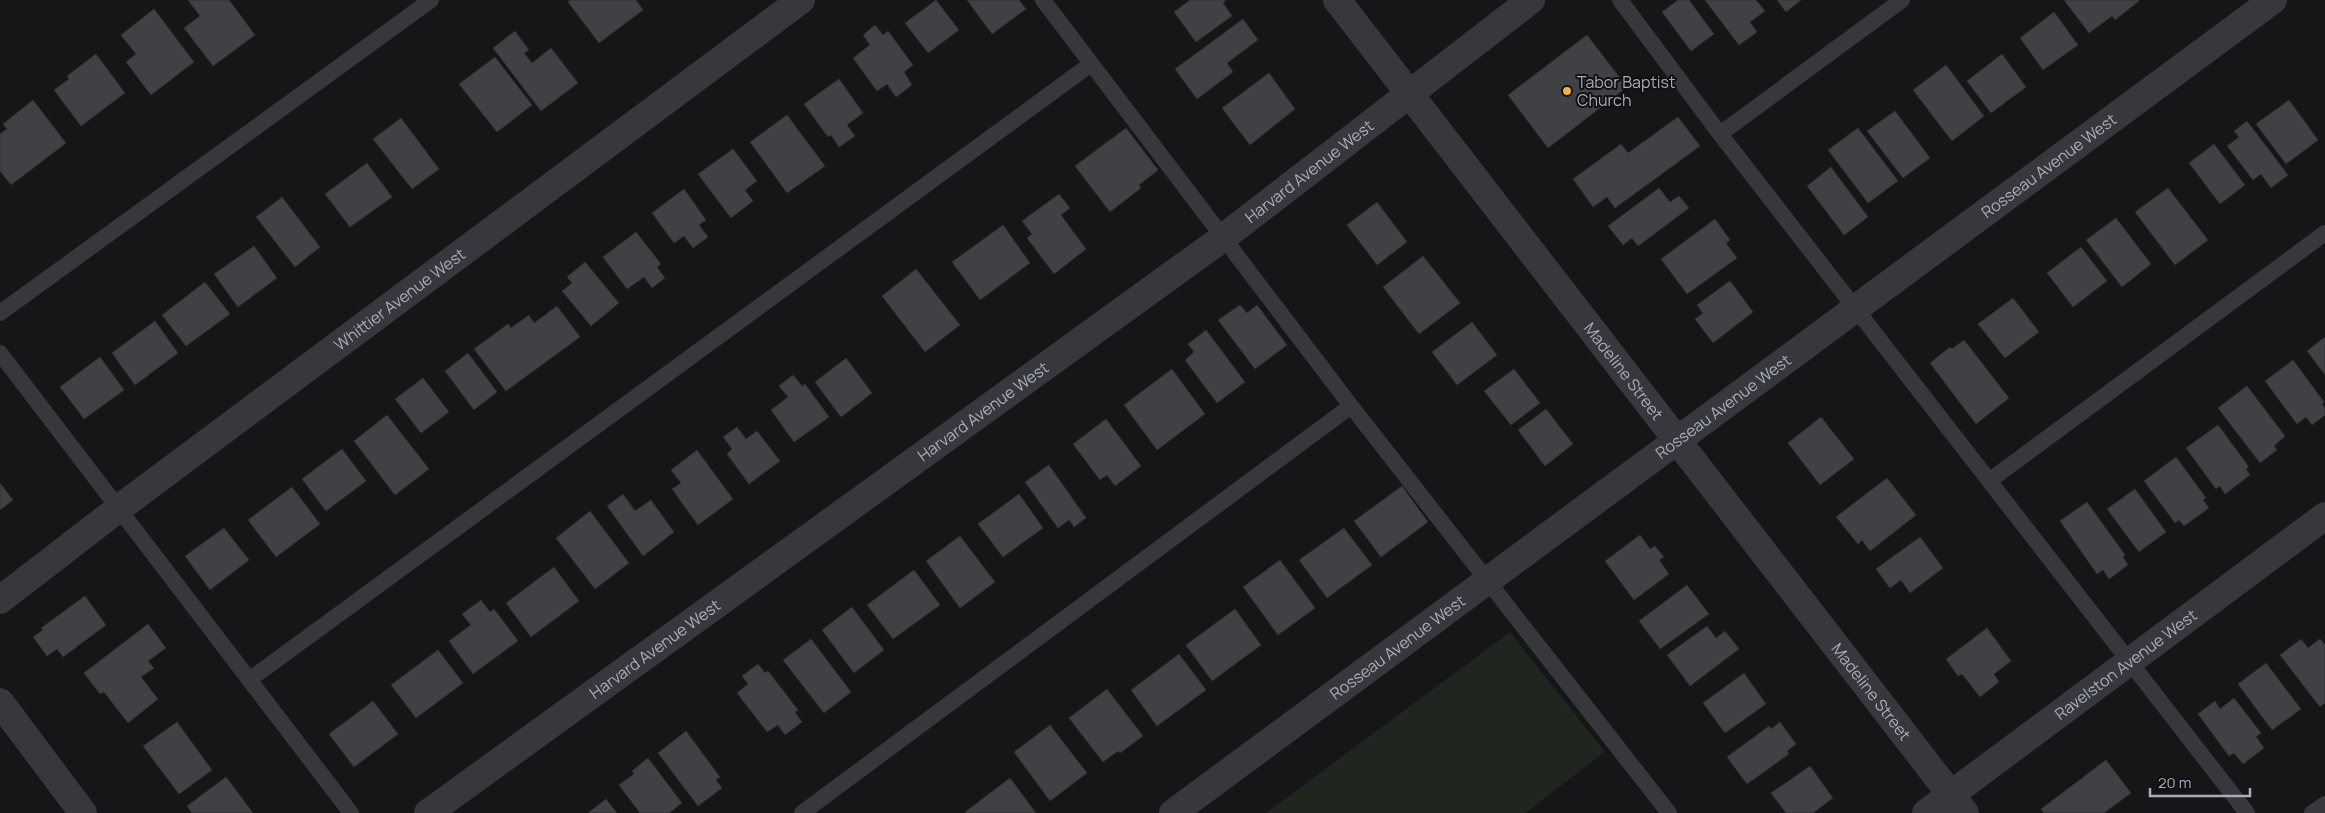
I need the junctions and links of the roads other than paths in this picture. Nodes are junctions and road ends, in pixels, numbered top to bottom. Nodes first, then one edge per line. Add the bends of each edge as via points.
1 (431, 0) edge
2 (801, 0) edge
3 (1043, 0) edge
4 (1337, 0) edge
5 (1531, 0) edge
6 (1620, 0) edge
7 (1902, 0) edge
8 (2273, 0) edge
9 (1091, 64) junction
10 (1410, 92) junction
11 (1720, 134) junction
12 (2325, 232) edge
13 (1224, 236) junction
14 (1856, 308) junction
15 (0, 313) edge
16 (0, 353) edge
17 (1351, 406) junction
18 (1677, 440) junction
19 (1989, 481) junction
20 (118, 509) junction
21 (2325, 516) edge
22 (1488, 580) junction
23 (0, 600) edge
24 (2128, 661) junction
25 (249, 680) junction
26 (0, 702) edge
27 (1958, 804) edge
28 (2325, 804) edge
29 (83, 813) edge
30 (351, 813) edge
31 (428, 813) edge
32 (802, 813) edge
33 (1173, 813) edge
34 (1669, 813) edge
35 (1926, 813) edge
36 (2247, 813) edge
37 (2312, 813) edge

1 - 15 lane
2 - 20 street, Whittier Avenue West
3 - 9 lane
4 - 10 street, Madeline Street
5 - 10 street, Harvard Avenue West
6 - 11 lane
7 - 11 lane
8 - 14 street, Rosseau Avenue West
9 - 13 lane
9 - 25 lane
10 - 13 street, Harvard Avenue West
10 - 18 street, Madeline Street
11 - 14 lane
12 - 19 lane
13 - 17 lane
13 - 31 street, Harvard Avenue West
14 - 18 street, Rosseau Avenue West
14 - 19 lane
16 - 20 lane
17 - 22 lane
17 - 32 lane
18 - 22 street, Rosseau Avenue West
18 - 27 street, Madeline Street
19 - 24 lane
20 - 23 street, Whittier Avenue West
20 - 25 lane
21 - 24 street, Ravelston Avenue West
22 - 33 street, Rosseau Avenue West
22 - 34 lane
24 - 27 street, Ravelston Avenue West
24 - 36 lane
25 - 30 lane
26 - 29 street
27 - 35 street, Ravelston Avenue West
28 - 37 lane

